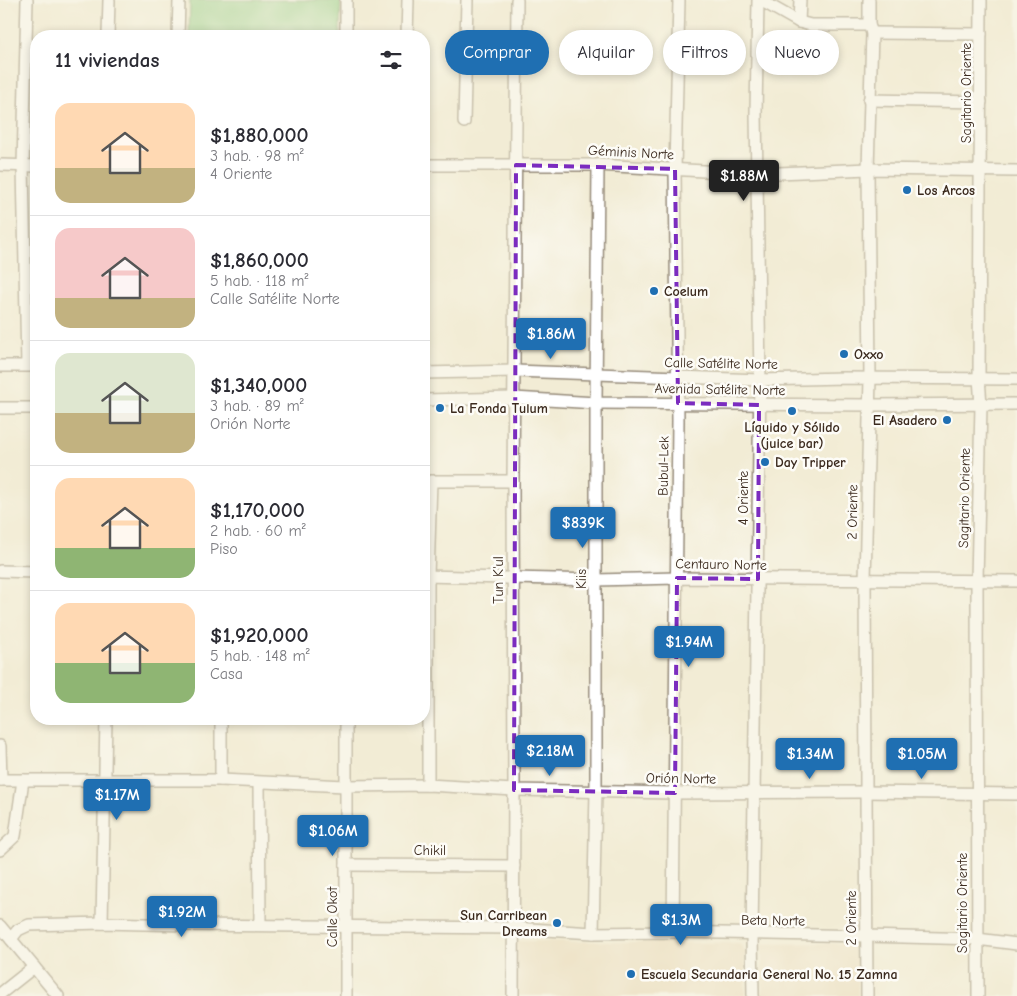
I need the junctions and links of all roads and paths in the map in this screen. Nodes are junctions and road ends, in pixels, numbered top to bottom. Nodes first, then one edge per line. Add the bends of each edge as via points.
1 (27, 0) edge
2 (109, 0) edge
3 (179, 0) edge
4 (346, 0) edge
5 (408, 0) edge
6 (467, 0) edge
7 (517, 0) edge
8 (679, 0) edge
9 (759, 0) edge
10 (800, 0) edge
11 (869, 0) edge
12 (981, 0) edge
13 (799, 22) junction
14 (870, 29) junction
15 (108, 30) edge
16 (178, 30) edge
17 (346, 30) edge
18 (407, 30) edge
19 (981, 34) junction
20 (870, 100) junction
21 (981, 102) junction
22 (464, 122) dead end
23 (0, 165) edge
24 (430, 165) edge
25 (516, 165) junction
26 (598, 165) junction
27 (23, 166) junction
28 (30, 166) edge
29 (675, 169) junction
30 (868, 169) junction
31 (981, 170) junction
32 (1017, 171) edge
33 (756, 174) junction
34 (30, 340) edge
35 (30, 365) edge
36 (0, 366) edge
37 (515, 371) junction
38 (430, 373) edge
39 (597, 375) junction
40 (678, 378) junction
41 (870, 378) junction
42 (979, 378) junction
43 (1017, 379) edge
44 (760, 380) junction
45 (514, 398) junction
46 (430, 400) edge
47 (596, 403) junction
48 (678, 403) junction
49 (1017, 404) edge
50 (759, 405) junction
51 (870, 405) junction
52 (981, 405) junction
53 (0, 408) edge
54 (30, 408) edge
55 (513, 481) junction
56 (430, 500) edge
57 (0, 571) edge
58 (30, 572) edge
59 (430, 576) edge
60 (677, 578) junction
61 (513, 579) junction
62 (758, 579) junction
63 (596, 580) junction
64 (865, 580) junction
65 (977, 580) junction
66 (1017, 581) edge
67 (106, 725) edge
68 (221, 725) edge
69 (346, 725) edge
70 (427, 725) edge
71 (0, 746) edge
72 (104, 779) junction
73 (0, 780) edge
74 (23, 780) junction
75 (221, 780) junction
76 (259, 783) junction
77 (428, 785) junction
78 (345, 786) junction
79 (514, 790) junction
80 (596, 791) junction
81 (865, 792) junction
82 (675, 793) junction
83 (755, 794) junction
84 (1017, 794) edge
85 (978, 795) junction
86 (0, 850) edge
87 (346, 865) junction
88 (514, 866) junction
89 (102, 923) junction
90 (260, 925) junction
91 (0, 926) edge
92 (347, 926) junction
93 (514, 928) junction
94 (673, 932) junction
95 (593, 933) junction
96 (752, 935) junction
97 (866, 936) junction
98 (10, 939) junction
99 (977, 939) junction
100 (1017, 944) edge
101 (34, 967) junction
102 (0, 994) edge
103 (58, 996) edge
104 (346, 996) edge
105 (513, 996) edge
106 (753, 996) edge
107 (867, 996) edge
108 (978, 996) edge

1 - 27 street
2 - 15 street
3 - 16 street
4 - 17 street
5 - 18 street
6 - 22 street
7 - 25 street, Tun K'ul
8 - 29 street, Bubul-Lek
9 - 13 street
9 - 33 street, 4 Oriente
10 - 13 street
11 - 14 street, 2 Oriente
12 - 19 street, Sagitario Oriente
13 - 14 street
14 - 19 street
14 - 20 street, 2 Oriente
19 - 21 street, Sagitario Oriente
20 - 21 street
20 - 30 street, 2 Oriente
21 - 31 street, Sagitario Oriente
23 - 27 street
24 - 25 street, Géminis Norte
25 - 26 street, Géminis Norte
25 - 37 street, Tun K'ul
26 - 29 street, Géminis Norte
26 - 39 street, Kiis
27 - 28 street
27 - 34 street
29 - 33 street, Géminis Norte
29 - 40 street, Bubul-Lek
30 - 31 street, Géminis Norte
30 - 33 street, Géminis Norte
30 - 41 street, 2 Oriente
31 - 32 street, Géminis Norte
31 - 42 street, Sagitario Oriente
33 - 44 street, 4 Oriente
35 - 36 street
37 - 38 street, Calle Satélite Norte
37 - 39 street, Calle Satélite Norte
37 - 45 street, Tun K'ul
39 - 40 street, Calle Satélite Norte
39 - 47 street, Kiis
40 - 44 street, Calle Satélite Norte
40 - 48 street, Bubul-Lek
41 - 42 street, Calle Satélite Norte
41 - 44 street, Calle Satélite Norte
41 - 51 street, 2 Oriente
42 - 43 street, Calle Satélite Norte
42 - 52 street, Sagitario Oriente
44 - 50 street, 4 Oriente
45 - 46 street, Avenida Satélite Norte
45 - 47 street, Avenida Satélite Norte
45 - 55 street, Tun K'ul
47 - 48 street, Avenida Satélite Norte
47 - 63 street, Kiis
48 - 50 street, Avenida Satélite Norte
48 - 60 street, Bubul-Lek
49 - 52 street, Avenida Satélite Norte
50 - 51 street, Avenida Satélite Norte
50 - 62 street, 4 Oriente
51 - 52 street, Avenida Satélite Norte
51 - 64 street, 2 Oriente
52 - 65 street, Sagitario Oriente
53 - 54 street
55 - 56 street via 431,481
55 - 61 street, Tun K'ul
57 - 58 street
59 - 61 street, Centauro Norte
60 - 62 street, Centauro Norte
60 - 63 street, Centauro Norte
60 - 82 street, Bubul-Lek
61 - 63 street, Centauro Norte
61 - 79 street, Tun K'ul
62 - 64 street, Centauro Norte
62 - 83 street, 4 Oriente
63 - 80 street, Kiis
64 - 65 street, Centauro Norte
64 - 81 street, 2 Oriente
65 - 66 street, Centauro Norte
65 - 85 street, Sagitario Oriente
67 - 72 street
68 - 75 street
69 - 78 street, Calle Okot
70 - 77 street
71 - 73 street
72 - 74 street, Orión Norte
72 - 75 street, Orión Norte
72 - 89 street
73 - 74 street, Orión Norte
74 - 86 street via 15,836
75 - 76 street, Orión Norte
76 - 78 street, Orión Norte
76 - 90 street
77 - 78 street, Orión Norte
77 - 79 street, Orión Norte
78 - 87 street, Calle Okot
79 - 80 street, Orión Norte
79 - 88 street, Tun K'ul
80 - 82 street, Orión Norte
80 - 95 street, Kiis
81 - 83 street, Orión Norte
81 - 85 street, Orión Norte
81 - 97 street, 2 Oriente
82 - 83 street, Orión Norte
82 - 94 street, Bubul-Lek
83 - 96 street, 4 Oriente
84 - 85 street, Orión Norte
85 - 99 street, Sagitario Oriente
87 - 88 street, Chikil
87 - 92 street, Calle Okot
88 - 93 street, Tun K'ul
89 - 90 street, Beta Norte
89 - 98 street, Beta Norte via 29,925
90 - 92 street, Beta Norte
91 - 98 street
92 - 93 street, Beta Norte
92 - 104 street, Calle Okot
93 - 95 street, Beta Norte
93 - 105 street, Tun K'ul
94 - 95 street, Beta Norte
94 - 96 street, Beta Norte
96 - 97 street, Beta Norte
96 - 106 street, 4 Oriente
97 - 99 street, Beta Norte
97 - 107 street, 2 Oriente
98 - 101 street
99 - 100 street, Beta Norte
99 - 108 street, Sagitario Oriente
101 - 102 street
101 - 103 street

